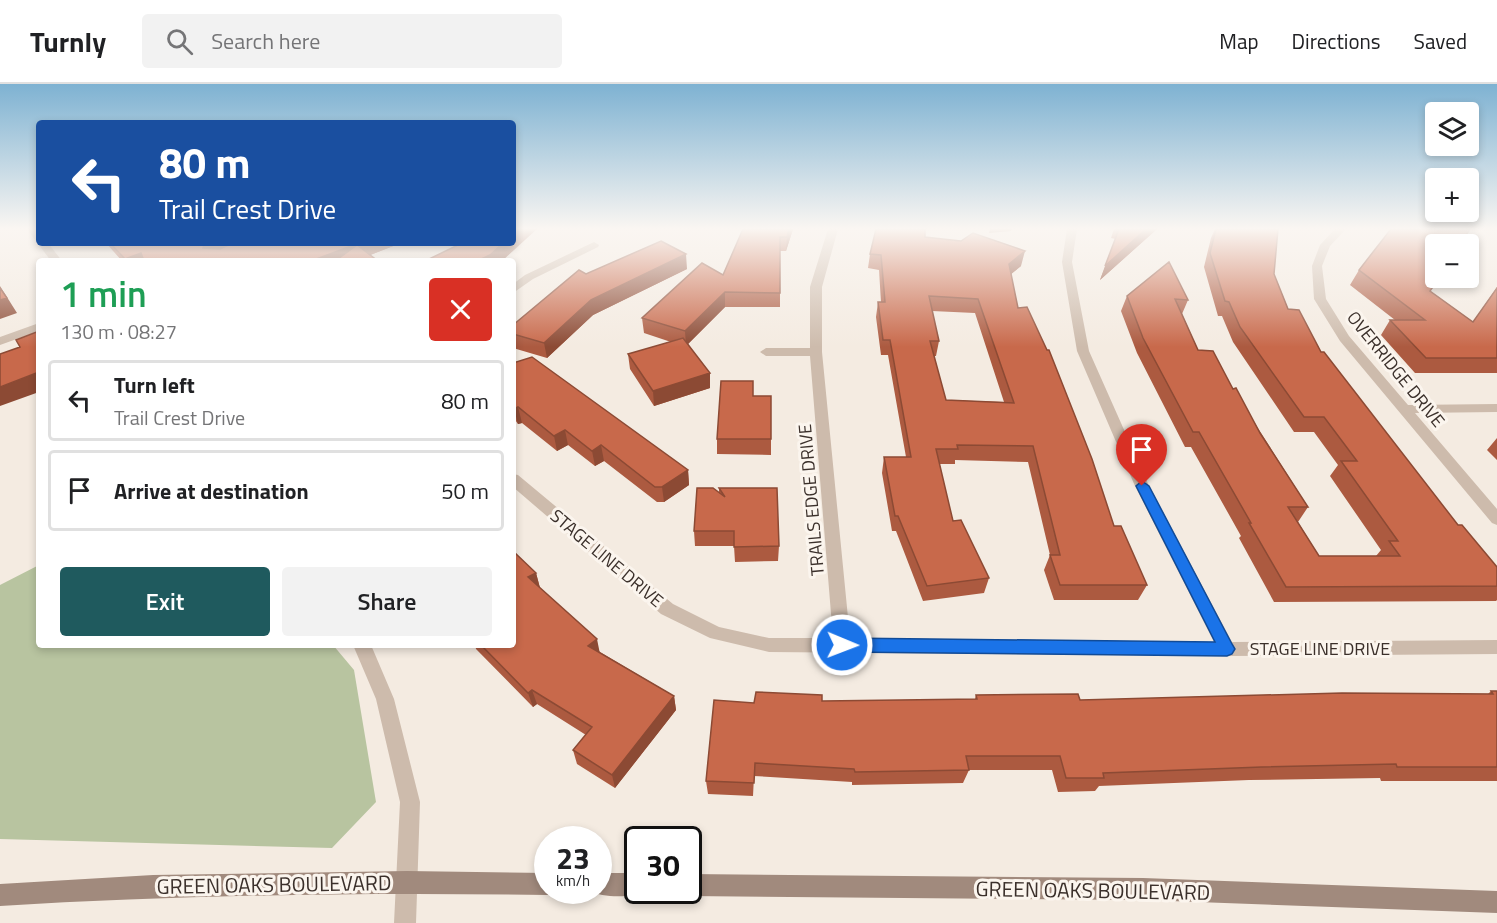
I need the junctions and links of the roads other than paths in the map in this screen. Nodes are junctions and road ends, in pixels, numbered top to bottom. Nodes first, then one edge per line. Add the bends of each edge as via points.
1 (547, 268) edge
2 (822, 268) edge
3 (1068, 268) edge
4 (1317, 268) edge
5 (516, 288) edge
6 (36, 328) edge
7 (0, 341) edge
8 (766, 352) dead end
9 (816, 352) junction
10 (1497, 408) edge
11 (1403, 409) junction
12 (516, 481) edge
13 (1497, 519) edge
14 (842, 645) junction
15 (1497, 647) edge
16 (363, 648) edge
17 (1227, 649) junction
18 (407, 882) junction
19 (534, 884) edge
20 (702, 885) edge
21 (0, 895) edge
22 (1497, 902) edge
23 (405, 923) edge

1 - 5 street
2 - 9 street, TRAILS EDGE DRIVE via 816,287
3 - 17 street via 1083,351 1142,486
4 - 11 street, OVERRIDGE DRIVE via 1320,299 1344,338
6 - 7 street
8 - 9 street
9 - 14 street, TRAILS EDGE DRIVE
10 - 11 street
11 - 13 street, OVERRIDGE DRIVE
12 - 14 street, STAGE LINE DRIVE via 667,609 716,633 769,645
14 - 17 street, STAGE LINE DRIVE
15 - 17 street, STAGE LINE DRIVE
16 - 18 street via 385,699 410,802
18 - 19 main road, GREEN OAKS BOULEVARD
18 - 21 main road, GREEN OAKS BOULEVARD via 153,886
18 - 23 street
20 - 22 main road, GREEN OAKS BOULEVARD via 1143,889

